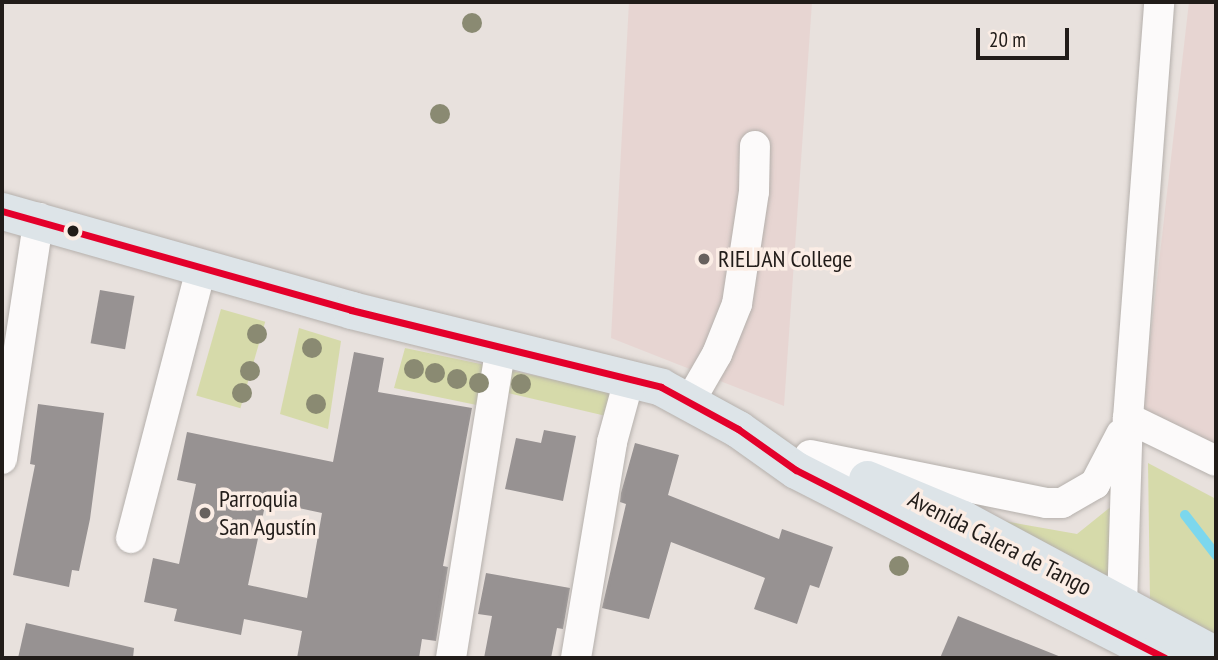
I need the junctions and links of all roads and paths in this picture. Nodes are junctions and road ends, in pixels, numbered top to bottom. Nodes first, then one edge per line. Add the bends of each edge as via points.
1 (1159, 2) edge
2 (755, 146) dead end
3 (2, 211) edge
4 (39, 218) junction
5 (202, 266) junction
6 (501, 345) junction
7 (630, 376) junction
8 (690, 401) junction
9 (1128, 418) junction
10 (738, 429) junction
11 (810, 455) junction
12 (2, 459) edge
13 (1216, 461) edge
14 (131, 538) dead end
15 (1105, 612) junction
16 (1216, 655) edge
17 (451, 658) edge
18 (576, 658) edge
19 (1165, 658) edge

1 - 9 street
2 - 8 street via 754,192 737,304 717,354
3 - 4 main road, Avenida Calera de Tango
4 - 5 main road, Avenida Calera de Tango
4 - 12 street
5 - 6 main road, Avenida Calera de Tango via 351,310
5 - 14 street
6 - 7 main road, Avenida Calera de Tango
6 - 17 street
7 - 8 main road, Avenida Calera de Tango
7 - 18 street via 612,442
8 - 10 main road, Avenida Calera de Tango
9 - 11 street via 1108,467 1095,484 1062,503
9 - 13 street
9 - 15 street
10 - 11 main road, Avenida Calera de Tango
10 - 15 main road, Avenida Calera de Tango via 796,470
11 - 15 main road, Avenida Calera de Tango via 962,519
15 - 16 main road, Avenida Calera de Tango
15 - 19 main road, Avenida Calera de Tango

